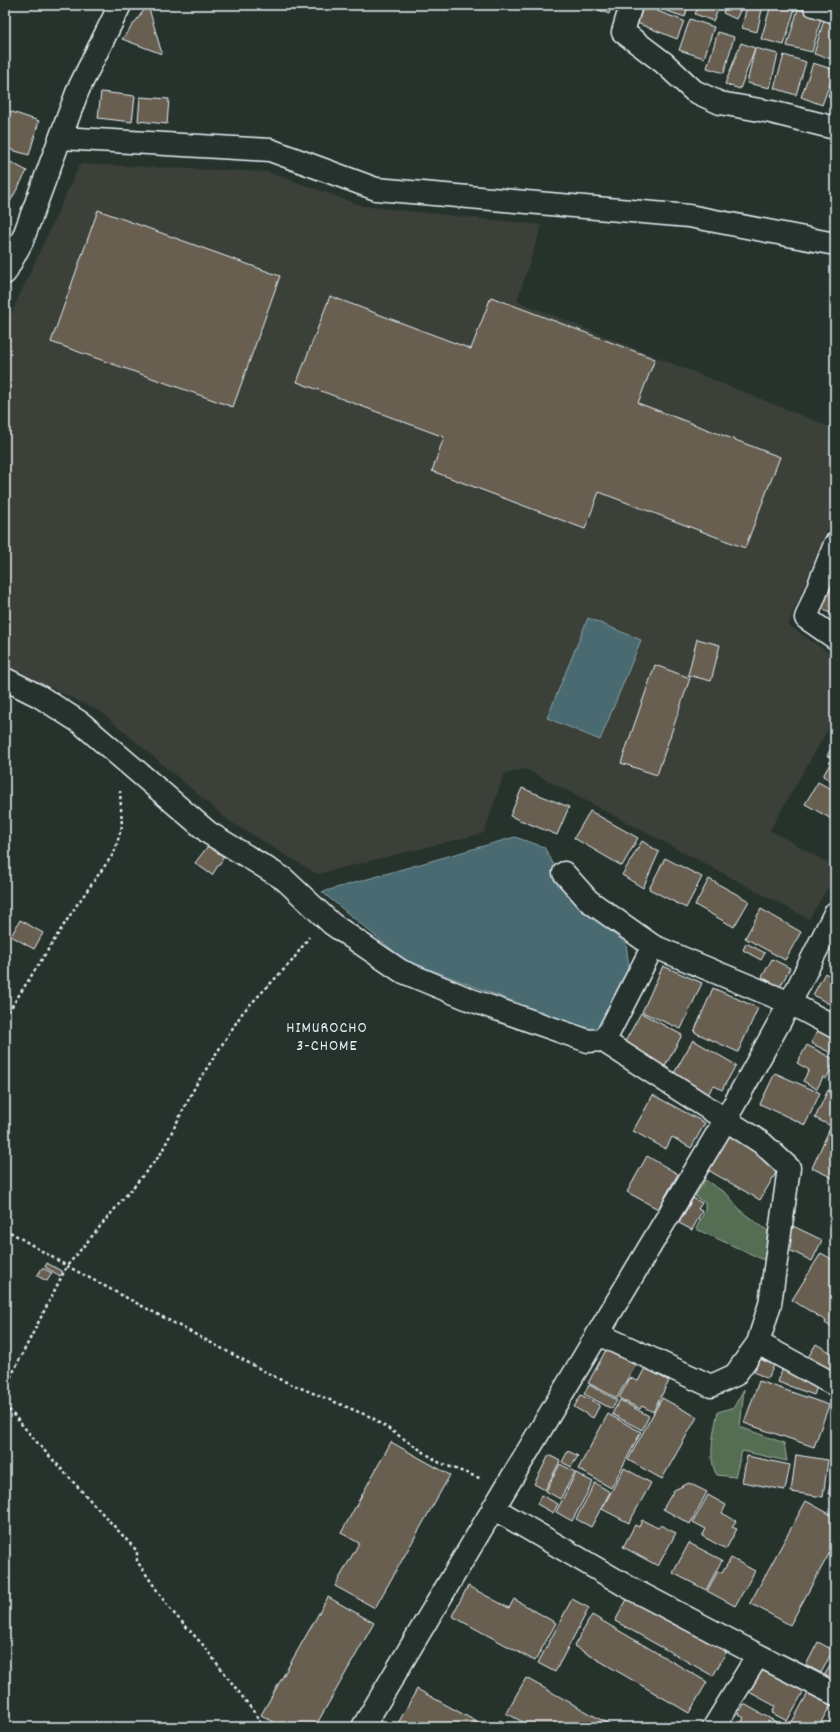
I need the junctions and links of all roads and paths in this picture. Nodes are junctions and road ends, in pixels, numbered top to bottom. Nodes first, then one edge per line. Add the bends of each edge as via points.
1 (120, 5) edge
2 (631, 5) edge
3 (814, 5) edge
4 (835, 12) edge
5 (835, 128) edge
6 (61, 138) junction
7 (835, 244) edge
8 (5, 273) edge
9 (835, 544) edge
10 (835, 638) edge
11 (5, 679) edge
12 (118, 756) junction
13 (564, 873) dead end
14 (835, 913) edge
15 (338, 928) junction
16 (653, 946) junction
17 (790, 1003) junction
18 (5, 1017) edge
19 (835, 1027) edge
20 (602, 1040) junction
21 (726, 1119) junction
22 (5, 1229) edge
23 (67, 1266) junction
24 (598, 1334) junction
25 (758, 1343) junction
26 (835, 1385) edge
27 (5, 1388) edge
28 (5, 1405) edge
29 (505, 1488) junction
30 (493, 1508) junction
31 (758, 1655) junction
32 (835, 1694) edge
33 (263, 1727) edge
34 (362, 1727) edge
35 (714, 1727) edge

1 - 6 street via 78,90
2 - 5 street via 623,32 664,63 694,91 720,103 771,112
3 - 4 street
6 - 7 street via 270,150 376,189 689,216
6 - 8 street via 22,241
9 - 10 street via 806,618
11 - 12 street via 65,712
12 - 15 street via 209,833 284,879
12 - 18 path via 122,826 114,853 76,906
13 - 16 street via 589,901
14 - 17 street
15 - 20 street via 401,971 472,1000 588,1041
15 - 23 path via 330,935 309,937 292,961 243,1012 196,1085 160,1155
16 - 17 street
16 - 20 street via 609,1032
17 - 19 street
17 - 21 street
20 - 21 street
21 - 24 street
21 - 25 street via 762,1143 789,1168 770,1304
22 - 23 path
23 - 27 path
23 - 29 path via 279,1379 371,1416 440,1463
24 - 25 street via 711,1386 735,1375
24 - 29 street
25 - 26 street
28 - 33 path via 40,1447 137,1551 137,1561 169,1608 203,1645
29 - 30 street
30 - 31 street via 628,1587
30 - 34 street
31 - 32 street
31 - 35 street

